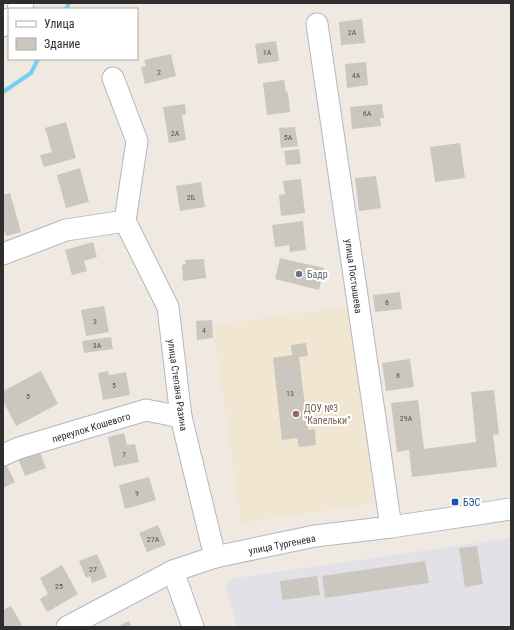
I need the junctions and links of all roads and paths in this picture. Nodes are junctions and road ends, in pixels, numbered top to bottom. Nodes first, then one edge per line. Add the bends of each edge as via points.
1 (317, 24) dead end
2 (113, 78) dead end
3 (125, 221) junction
4 (3, 254) edge
5 (181, 417) junction
6 (3, 455) edge
7 (511, 509) edge
8 (391, 527) junction
9 (215, 557) junction
10 (173, 571) junction
11 (67, 627) edge
12 (194, 627) edge

1 - 8 street, улица Постышева
2 - 3 street via 137,141
3 - 4 street via 66,230
3 - 5 street, улица Степана Разина via 168,307
5 - 6 street, переулок Кошевого via 146,410
5 - 9 street, улица Степана Разина
7 - 8 street, улица Тургенева
8 - 9 street, улица Тургенева via 315,536
9 - 10 street, улица Тургенева
10 - 11 street, улица Тургенева
10 - 12 street

